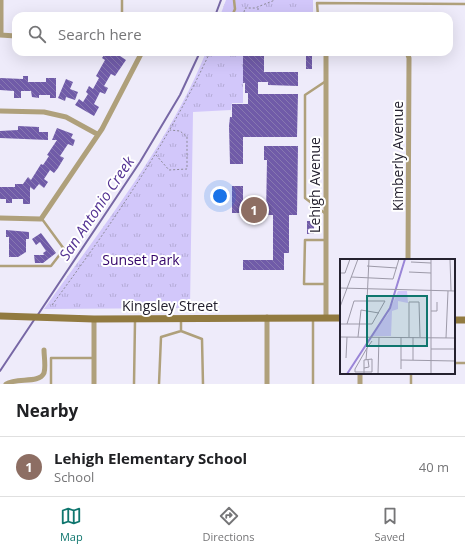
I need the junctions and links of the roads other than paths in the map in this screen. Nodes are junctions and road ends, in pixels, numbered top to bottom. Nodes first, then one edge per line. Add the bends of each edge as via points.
1 (1, 0) edge
2 (122, 0) edge
3 (234, 0) edge
4 (465, 4) edge
5 (122, 12) edge
6 (234, 12) edge
7 (318, 12) edge
8 (0, 35) edge
9 (12, 36) edge
10 (140, 56) edge
11 (326, 56) edge
12 (408, 56) edge
13 (326, 80) junction
14 (0, 111) edge
15 (97, 134) junction
16 (326, 214) junction
17 (0, 218) edge
18 (41, 219) junction
19 (326, 240) junction
20 (408, 259) edge
21 (0, 266) edge
22 (326, 284) junction
23 (0, 316) edge
24 (267, 317) junction
25 (94, 318) junction
26 (134, 318) junction
27 (181, 318) junction
28 (313, 318) junction
29 (326, 318) junction
30 (340, 318) edge
31 (181, 331) junction
32 (44, 350) dead end
33 (94, 358) junction
34 (455, 362) edge
35 (465, 363) edge
36 (6, 384) edge
37 (51, 384) edge
38 (94, 384) edge
39 (134, 384) edge
40 (159, 384) edge
41 (202, 384) edge
42 (267, 384) edge
43 (313, 384) edge

1 - 8 street
2 - 5 lane
3 - 6 lane
4 - 7 lane via 318,3
8 - 9 street
10 - 15 street
11 - 13 street, Lehigh Avenue
12 - 20 street, Kimberly Avenue
13 - 16 street, Lehigh Avenue
13 - 16 lane via 305,95 305,198
14 - 15 street via 44,112 66,117
15 - 18 street
16 - 19 street, Lehigh Avenue
17 - 18 street
18 - 21 lane via 64,249 51,266
19 - 22 street, Lehigh Avenue
19 - 22 lane via 305,240 304,284
22 - 29 street, Lehigh Avenue
23 - 25 main road, Kingsley Street
24 - 27 main road, Kingsley Street
24 - 28 main road, Kingsley Street
24 - 42 street
25 - 26 main road, Kingsley Street
25 - 33 street
26 - 27 main road, Kingsley Street
26 - 39 lane
27 - 31 lane
28 - 29 main road, Kingsley Street
28 - 43 lane
29 - 30 main road, Kingsley Street
31 - 40 lane via 161,337
31 - 41 lane via 202,339
32 - 36 street via 44,372 40,378 11,380
33 - 37 lane via 51,358
33 - 38 street
34 - 35 lane

